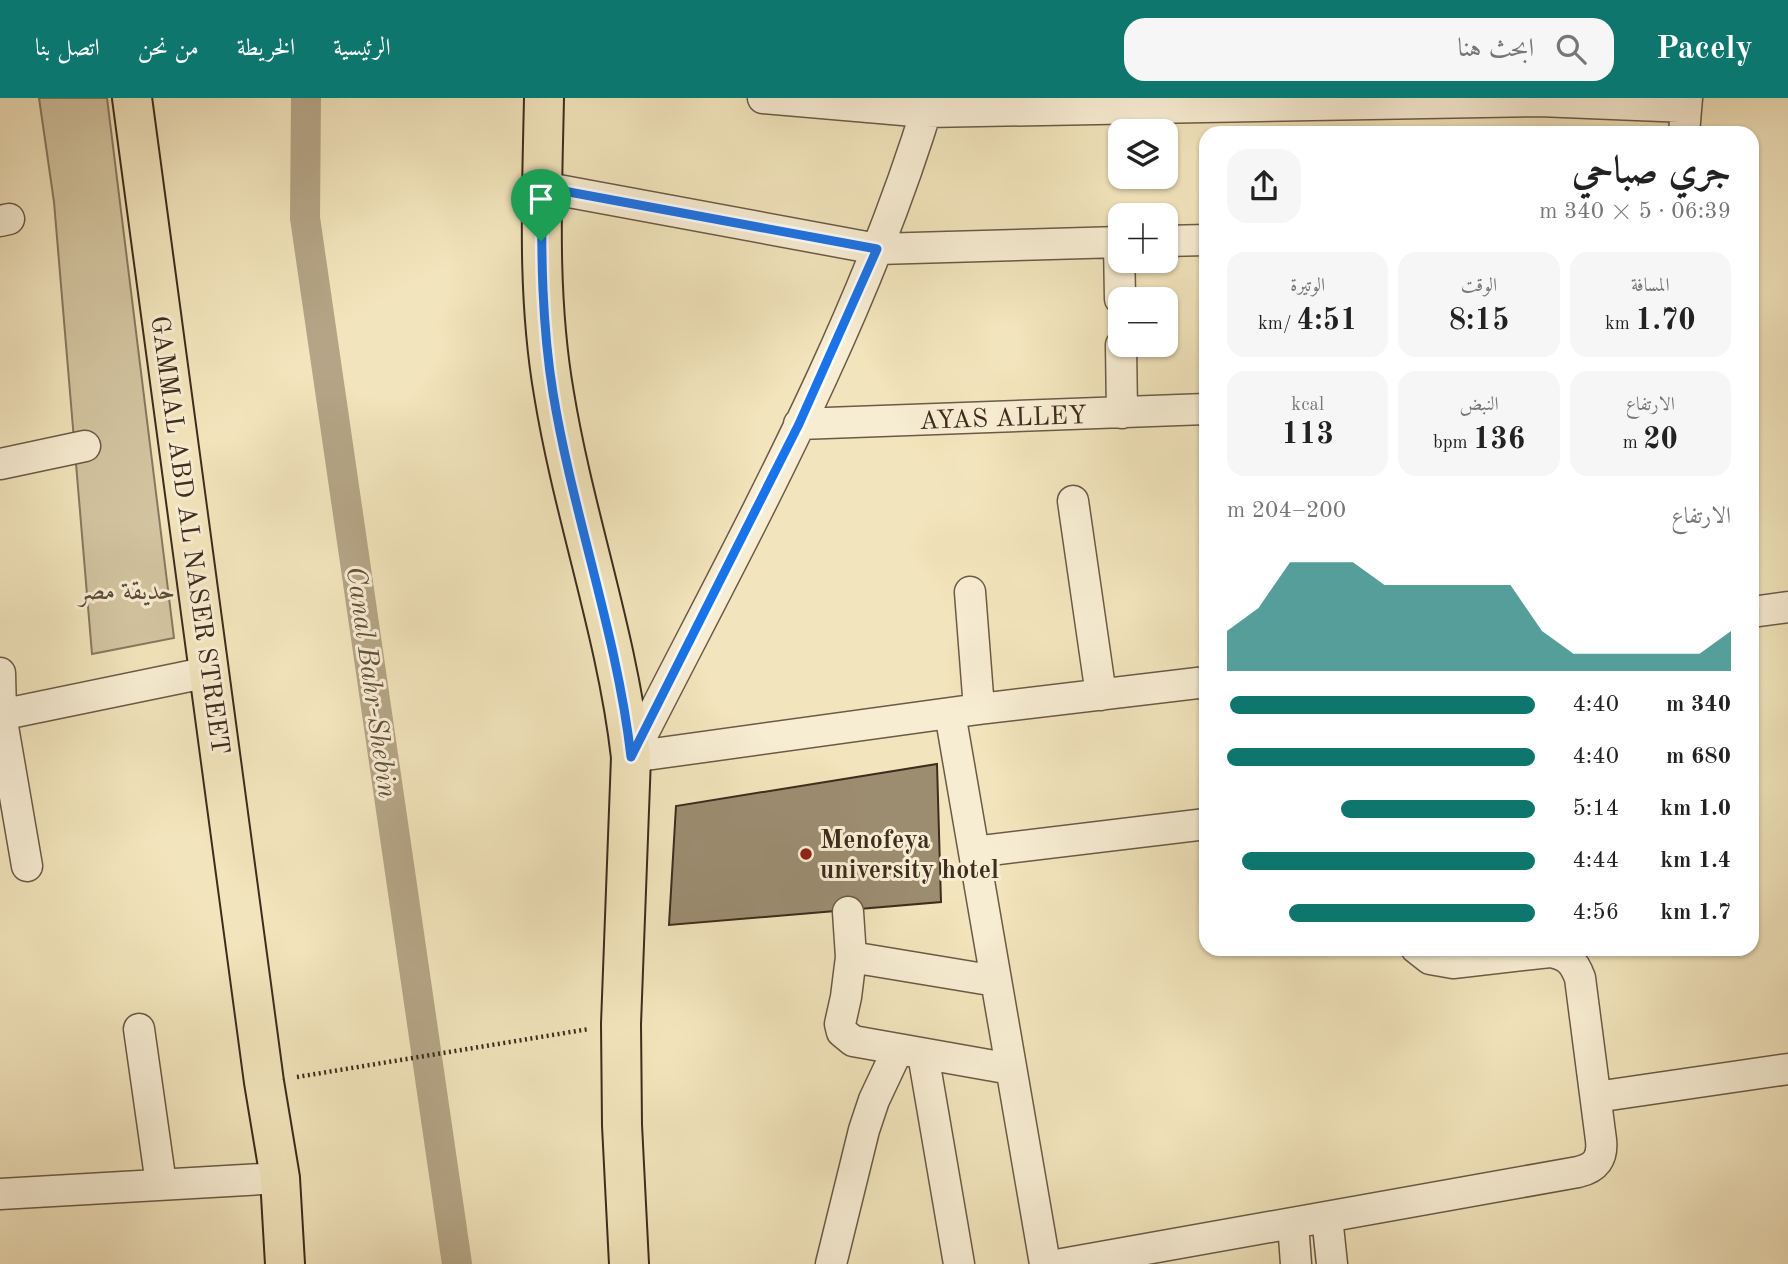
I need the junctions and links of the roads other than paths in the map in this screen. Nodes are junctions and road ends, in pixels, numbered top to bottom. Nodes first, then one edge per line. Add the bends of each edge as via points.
1 (132, 98) edge
2 (544, 98) edge
3 (763, 98) edge
4 (928, 105) edge
5 (1686, 113) edge
6 (542, 187) junction
7 (1199, 240) edge
8 (1178, 241) edge
9 (1108, 242) edge
10 (877, 249) junction
11 (1121, 357) edge
12 (1199, 409) edge
13 (1122, 413) junction
14 (799, 424) junction
15 (85, 446) dead end
16 (0, 464) edge
17 (1073, 501) dead end
18 (970, 592) dead end
19 (1788, 607) edge
20 (1759, 611) edge
21 (209, 672) junction
22 (0, 673) edge
23 (1199, 683) edge
24 (1101, 695) junction
25 (965, 711) junction
26 (0, 715) edge
27 (631, 757) junction
28 (1199, 825) edge
29 (974, 852) junction
30 (27, 866) dead end
31 (848, 912) dead end
32 (1426, 956) edge
33 (1515, 956) edge
34 (1565, 956) edge
35 (851, 957) junction
36 (996, 981) junction
37 (139, 1029) dead end
38 (911, 1051) junction
39 (1011, 1069) junction
40 (1788, 1069) edge
41 (1596, 1097) junction
42 (280, 1178) junction
43 (161, 1184) junction
44 (0, 1194) edge
45 (1327, 1217) junction
46 (1293, 1223) junction
47 (285, 1264) edge
48 (629, 1264) edge
49 (831, 1264) edge
50 (959, 1264) edge
51 (1045, 1264) edge
52 (1062, 1264) edge
53 (1296, 1264) edge
54 (1332, 1264) edge

1 - 21 main road, GAMMAL ABD AL NASER STREET
2 - 6 main road
3 - 4 street
4 - 5 street via 1539,101
4 - 10 street
6 - 10 street
6 - 27 main road via 543,315 554,394 626,713
7 - 8 street
9 - 10 street
10 - 14 street
11 - 13 street
12 - 13 street, AYAS ALLEY
13 - 14 street, AYAS ALLEY
14 - 27 street
15 - 16 street
17 - 24 street
18 - 25 street
19 - 20 street
21 - 26 street
21 - 42 main road, GAMMAL ABD AL NASER STREET
22 - 26 street
23 - 24 street
24 - 25 street
25 - 27 street
25 - 29 street
26 - 30 street
27 - 48 main road via 621,1024
28 - 29 street
29 - 36 street
31 - 35 street
32 - 33 street via 1453,963
34 - 41 street via 1575,964 1580,978
35 - 36 street
35 - 38 street via 842,1032 853,1041
36 - 39 street
37 - 43 street
38 - 39 street
38 - 49 street via 874,1100
38 - 50 street
39 - 51 street
40 - 41 street
41 - 45 street via 1602,1152 1589,1170
42 - 43 street
42 - 47 main road, GAMMAL ABD AL NASER STREET
43 - 44 street
45 - 46 street
45 - 54 street
46 - 52 street
46 - 53 street

